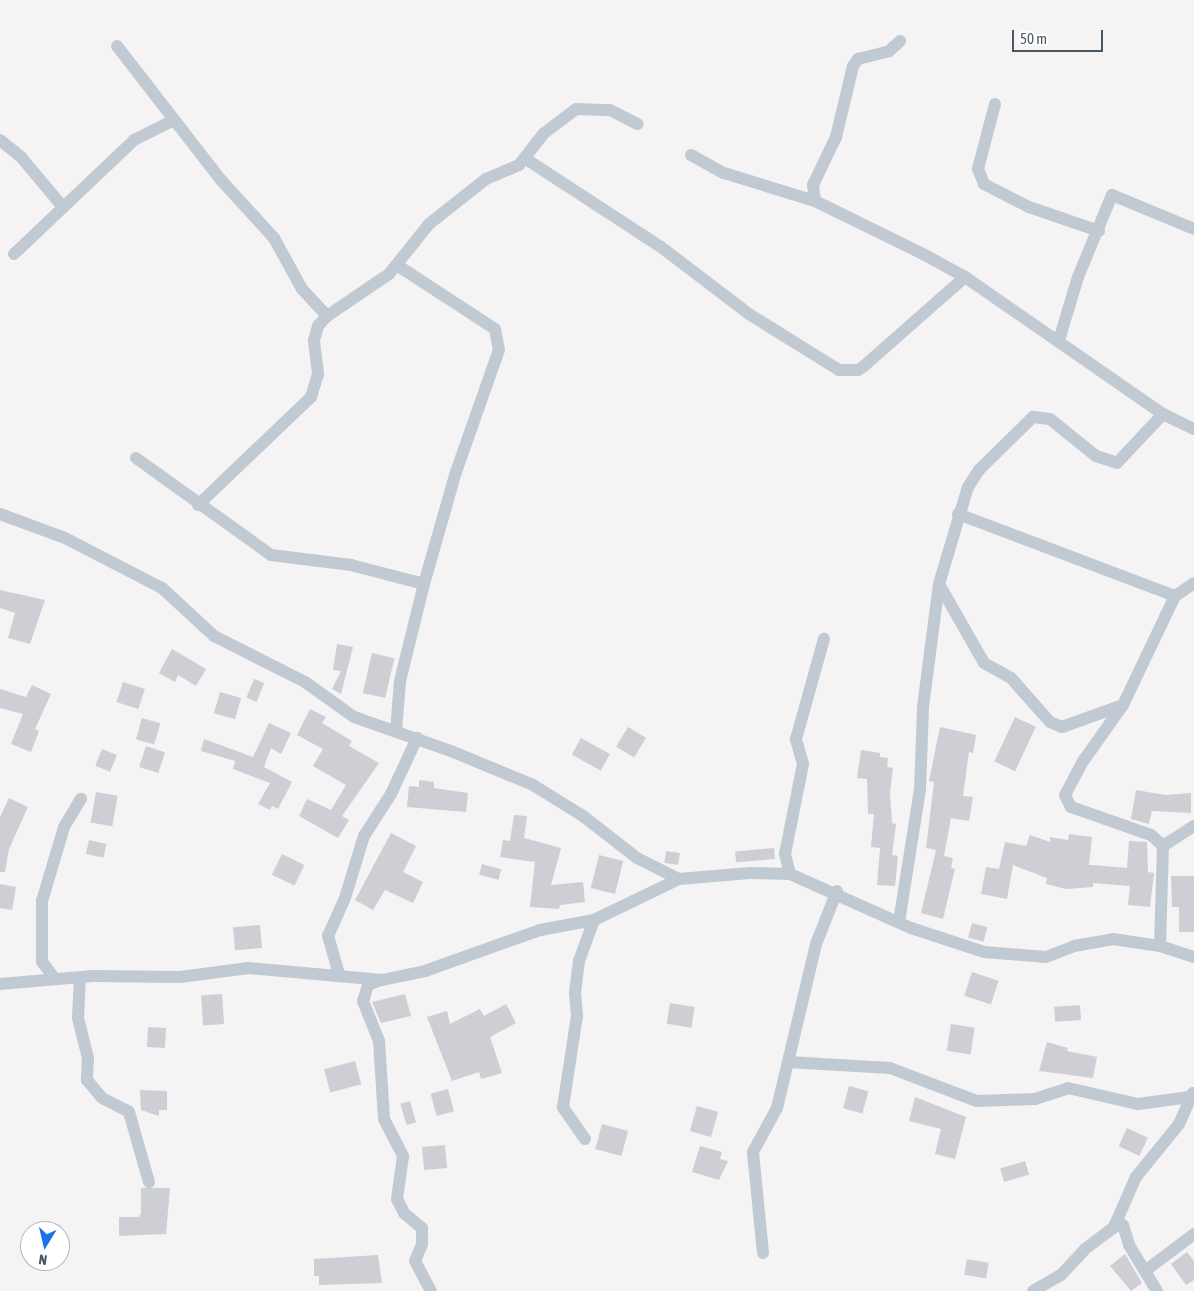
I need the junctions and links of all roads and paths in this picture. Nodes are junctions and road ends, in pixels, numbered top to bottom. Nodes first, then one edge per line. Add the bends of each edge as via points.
1 (900, 41) dead end
2 (117, 46) dead end
3 (995, 104) dead end
4 (174, 120) junction
5 (638, 124) dead end
6 (0, 140) edge
7 (691, 155) dead end
8 (526, 159) junction
9 (815, 201) junction
10 (64, 207) junction
11 (1194, 229) edge
12 (1098, 230) junction
13 (14, 254) dead end
14 (397, 265) junction
15 (965, 277) junction
16 (327, 316) junction
17 (1058, 340) junction
18 (1163, 414) junction
19 (1194, 429) edge
20 (136, 458) dead end
21 (198, 505) junction
22 (0, 514) edge
23 (958, 514) junction
24 (1194, 583) edge
25 (424, 584) junction
26 (939, 584) junction
27 (1175, 596) junction
28 (824, 640) dead end
29 (1123, 705) junction
30 (396, 731) junction
31 (417, 738) junction
32 (81, 799) dead end
33 (1194, 826) edge
34 (1163, 846) junction
35 (790, 874) junction
36 (679, 879) junction
37 (837, 891) junction
38 (594, 920) junction
39 (899, 922) junction
40 (1160, 946) junction
41 (1194, 957) edge
42 (339, 974) junction
43 (80, 976) junction
44 (55, 979) junction
45 (382, 980) junction
46 (0, 984) edge
47 (788, 1062) junction
48 (1192, 1094) edge
49 (585, 1139) dead end
50 (149, 1182) dead end
51 (1114, 1227) junction
52 (1194, 1234) edge
53 (763, 1253) dead end
54 (1145, 1271) junction
55 (431, 1291) edge
56 (1033, 1291) edge
57 (1157, 1291) edge

1 - 9 street via 889,52 858,59 853,66 846,83 836,137 813,185
2 - 4 street
3 - 12 street via 978,169 984,184 1017,202
4 - 10 street via 134,140
4 - 16 street via 221,180 274,238 302,289
5 - 8 street via 610,110 576,109 543,134
6 - 10 street via 21,157
7 - 9 street via 724,173
8 - 14 street via 486,179 430,224
8 - 15 street via 661,246 748,314 839,370 858,370 864,366
9 - 15 street
10 - 13 street
11 - 12 street via 1130,205 1114,195
12 - 17 street via 1078,277
14 - 16 street via 351,302
14 - 25 street via 475,314 495,329 498,338 499,350 456,472
15 - 17 street
16 - 21 street via 314,340 318,374 311,397
17 - 18 street
18 - 19 street
18 - 23 street via 1117,463 1096,456 1050,418 1033,417 979,470
20 - 21 street
21 - 25 street via 271,555 351,565
22 - 30 street via 117,562 172,594 214,636 305,682 354,717
23 - 26 street
23 - 27 street
24 - 27 street
25 - 30 street via 400,681
26 - 29 street via 984,662 1012,678 1050,722 1062,727
26 - 39 street via 923,707 920,790
27 - 29 street
28 - 35 street via 796,739 802,764 785,854
29 - 34 street via 1084,760 1066,795 1071,807 1151,835
30 - 31 street
31 - 36 street via 533,785 582,816 637,858
31 - 42 street via 391,794 364,836 346,898 328,936
32 - 44 street via 64,827 42,901 42,962
33 - 34 street
34 - 40 street
35 - 36 street
35 - 37 street
36 - 38 street
37 - 39 street
37 - 47 street via 816,944
38 - 45 street via 540,930 425,971
38 - 49 street via 579,961 575,993 577,1016 563,1107
39 - 40 street via 984,952 1046,957 1098,939
40 - 41 street
42 - 43 street via 295,974 248,968 166,978
42 - 45 street
43 - 44 street
43 - 50 street via 78,1018 88,1058 87,1080 102,1098 129,1112
44 - 46 street
45 - 55 street via 368,985 363,1001 380,1041 384,1119 403,1156 397,1199 404,1213 422,1228 422,1244 415,1261
47 - 48 street via 890,1068 977,1101 1035,1099 1068,1088 1103,1093 1138,1104
47 - 53 street via 777,1108 753,1152
48 - 51 street via 1179,1124 1136,1178
51 - 54 street via 1123,1225
51 - 56 street via 1085,1249 1061,1275
52 - 54 street
54 - 57 street

